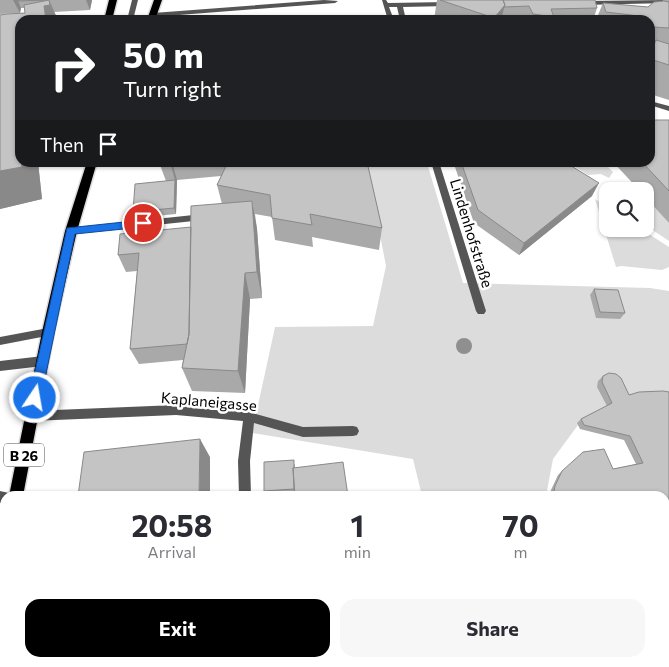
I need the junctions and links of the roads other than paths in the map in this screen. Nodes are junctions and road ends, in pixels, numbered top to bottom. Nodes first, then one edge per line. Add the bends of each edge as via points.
1 (114, 0) edge
2 (136, 0) edge
3 (158, 0) edge
4 (335, 1) edge
5 (641, 1) edge
6 (669, 1) edge
7 (385, 2) edge
8 (574, 3) edge
9 (458, 4) edge
10 (400, 5) junction
11 (110, 15) edge
12 (132, 15) edge
13 (153, 15) edge
14 (184, 15) edge
15 (389, 15) edge
16 (403, 15) edge
17 (655, 105) edge
18 (669, 109) edge
19 (90, 167) edge
20 (437, 167) edge
21 (209, 217) edge
22 (71, 231) junction
23 (481, 311) dead end
24 (48, 332) junction
25 (0, 341) edge
26 (43, 361) junction
27 (0, 366) edge
28 (31, 416) junction
29 (250, 417) junction
30 (353, 431) dead end
31 (12, 491) edge
32 (245, 491) edge

1 - 11 main road
2 - 12 street
3 - 13 main road
4 - 14 street
5 - 6 street
5 - 8 street
7 - 10 street
7 - 15 street
9 - 10 street
10 - 16 street
17 - 18 street
19 - 22 main road, B 26
20 - 23 street, Lindenhofstraße
21 - 22 street
22 - 24 main road, B 26
24 - 25 street
24 - 26 main road, B 26
26 - 27 street
26 - 28 main road, B 26
28 - 29 street, Kaplaneigasse via 176,410
28 - 31 main road, B 26
29 - 30 street, Kaplaneigasse via 303,432
29 - 32 street via 244,461

